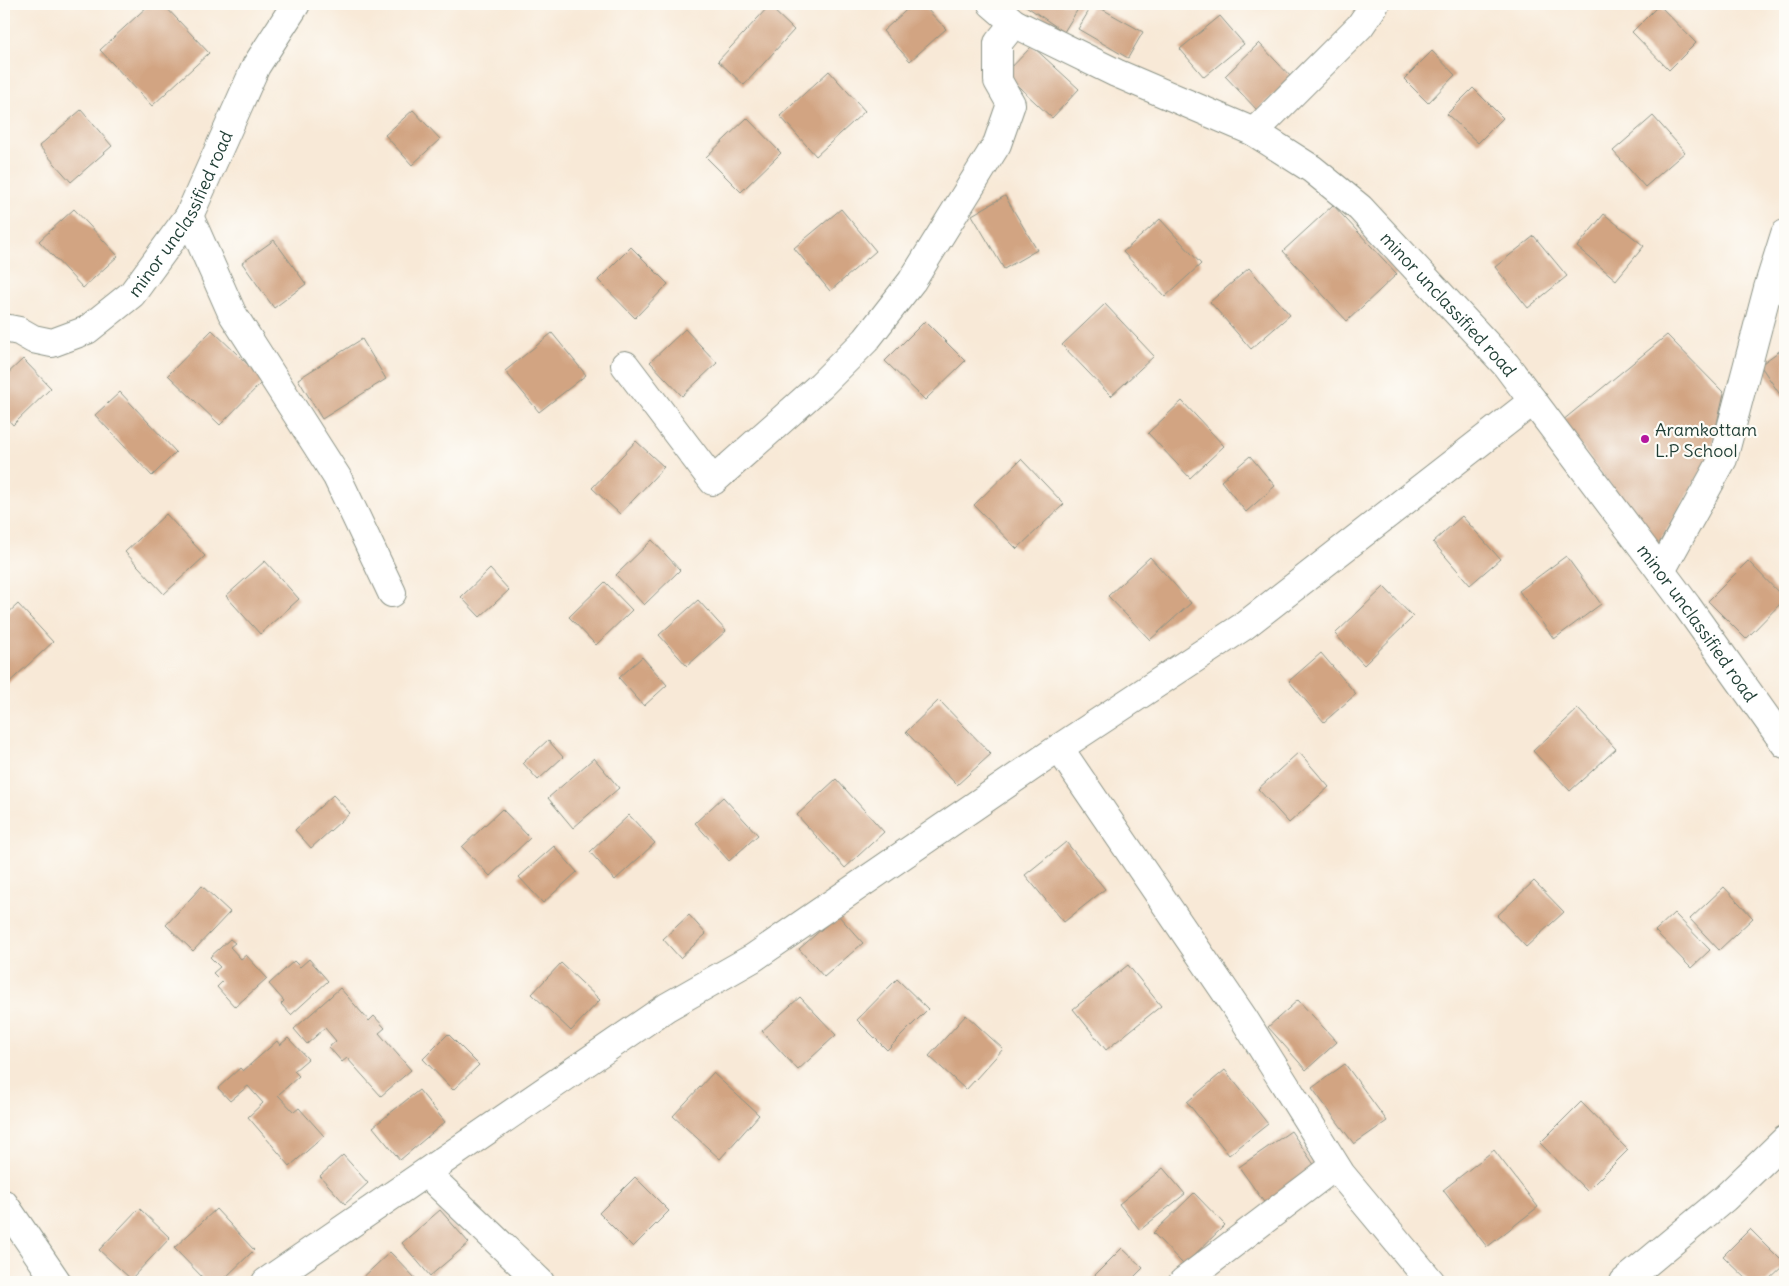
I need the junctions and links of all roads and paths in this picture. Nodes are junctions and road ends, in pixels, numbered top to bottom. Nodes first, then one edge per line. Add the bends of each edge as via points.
1 (296, 4) edge
2 (992, 4) edge
3 (1375, 4) edge
4 (1014, 23) junction
5 (1254, 132) junction
6 (188, 216) junction
7 (1785, 234) edge
8 (4, 328) edge
9 (625, 365) dead end
10 (1533, 401) junction
11 (1661, 572) junction
12 (392, 593) dead end
13 (1785, 744) edge
14 (1059, 748) junction
15 (1785, 1140) edge
16 (1335, 1166) junction
17 (426, 1173) junction
18 (4, 1204) edge
19 (57, 1282) edge
20 (266, 1282) edge
21 (540, 1282) edge
22 (1183, 1282) edge
23 (1431, 1282) edge
24 (1624, 1282) edge

1 - 6 street, minor unclassified road via 256,66
2 - 4 street, minor unclassified road
3 - 5 street via 1360,26
4 - 5 street, minor unclassified road via 1116,73
4 - 9 street via 998,42 998,81 1011,104 998,144 912,281 866,340 828,379 713,480
5 - 10 street, minor unclassified road via 1312,169 1360,208 1506,365
6 - 8 street, minor unclassified road via 132,294 87,330 52,343
6 - 12 street via 232,313 337,477
7 - 11 street via 1723,459
10 - 11 street, minor unclassified road
10 - 14 street via 1244,626
11 - 13 street, minor unclassified road
14 - 16 street via 1244,1019
14 - 17 street via 753,958 667,1007
15 - 24 street via 1725,1198
16 - 22 street
16 - 23 street
17 - 20 street
17 - 21 street
18 - 19 street

